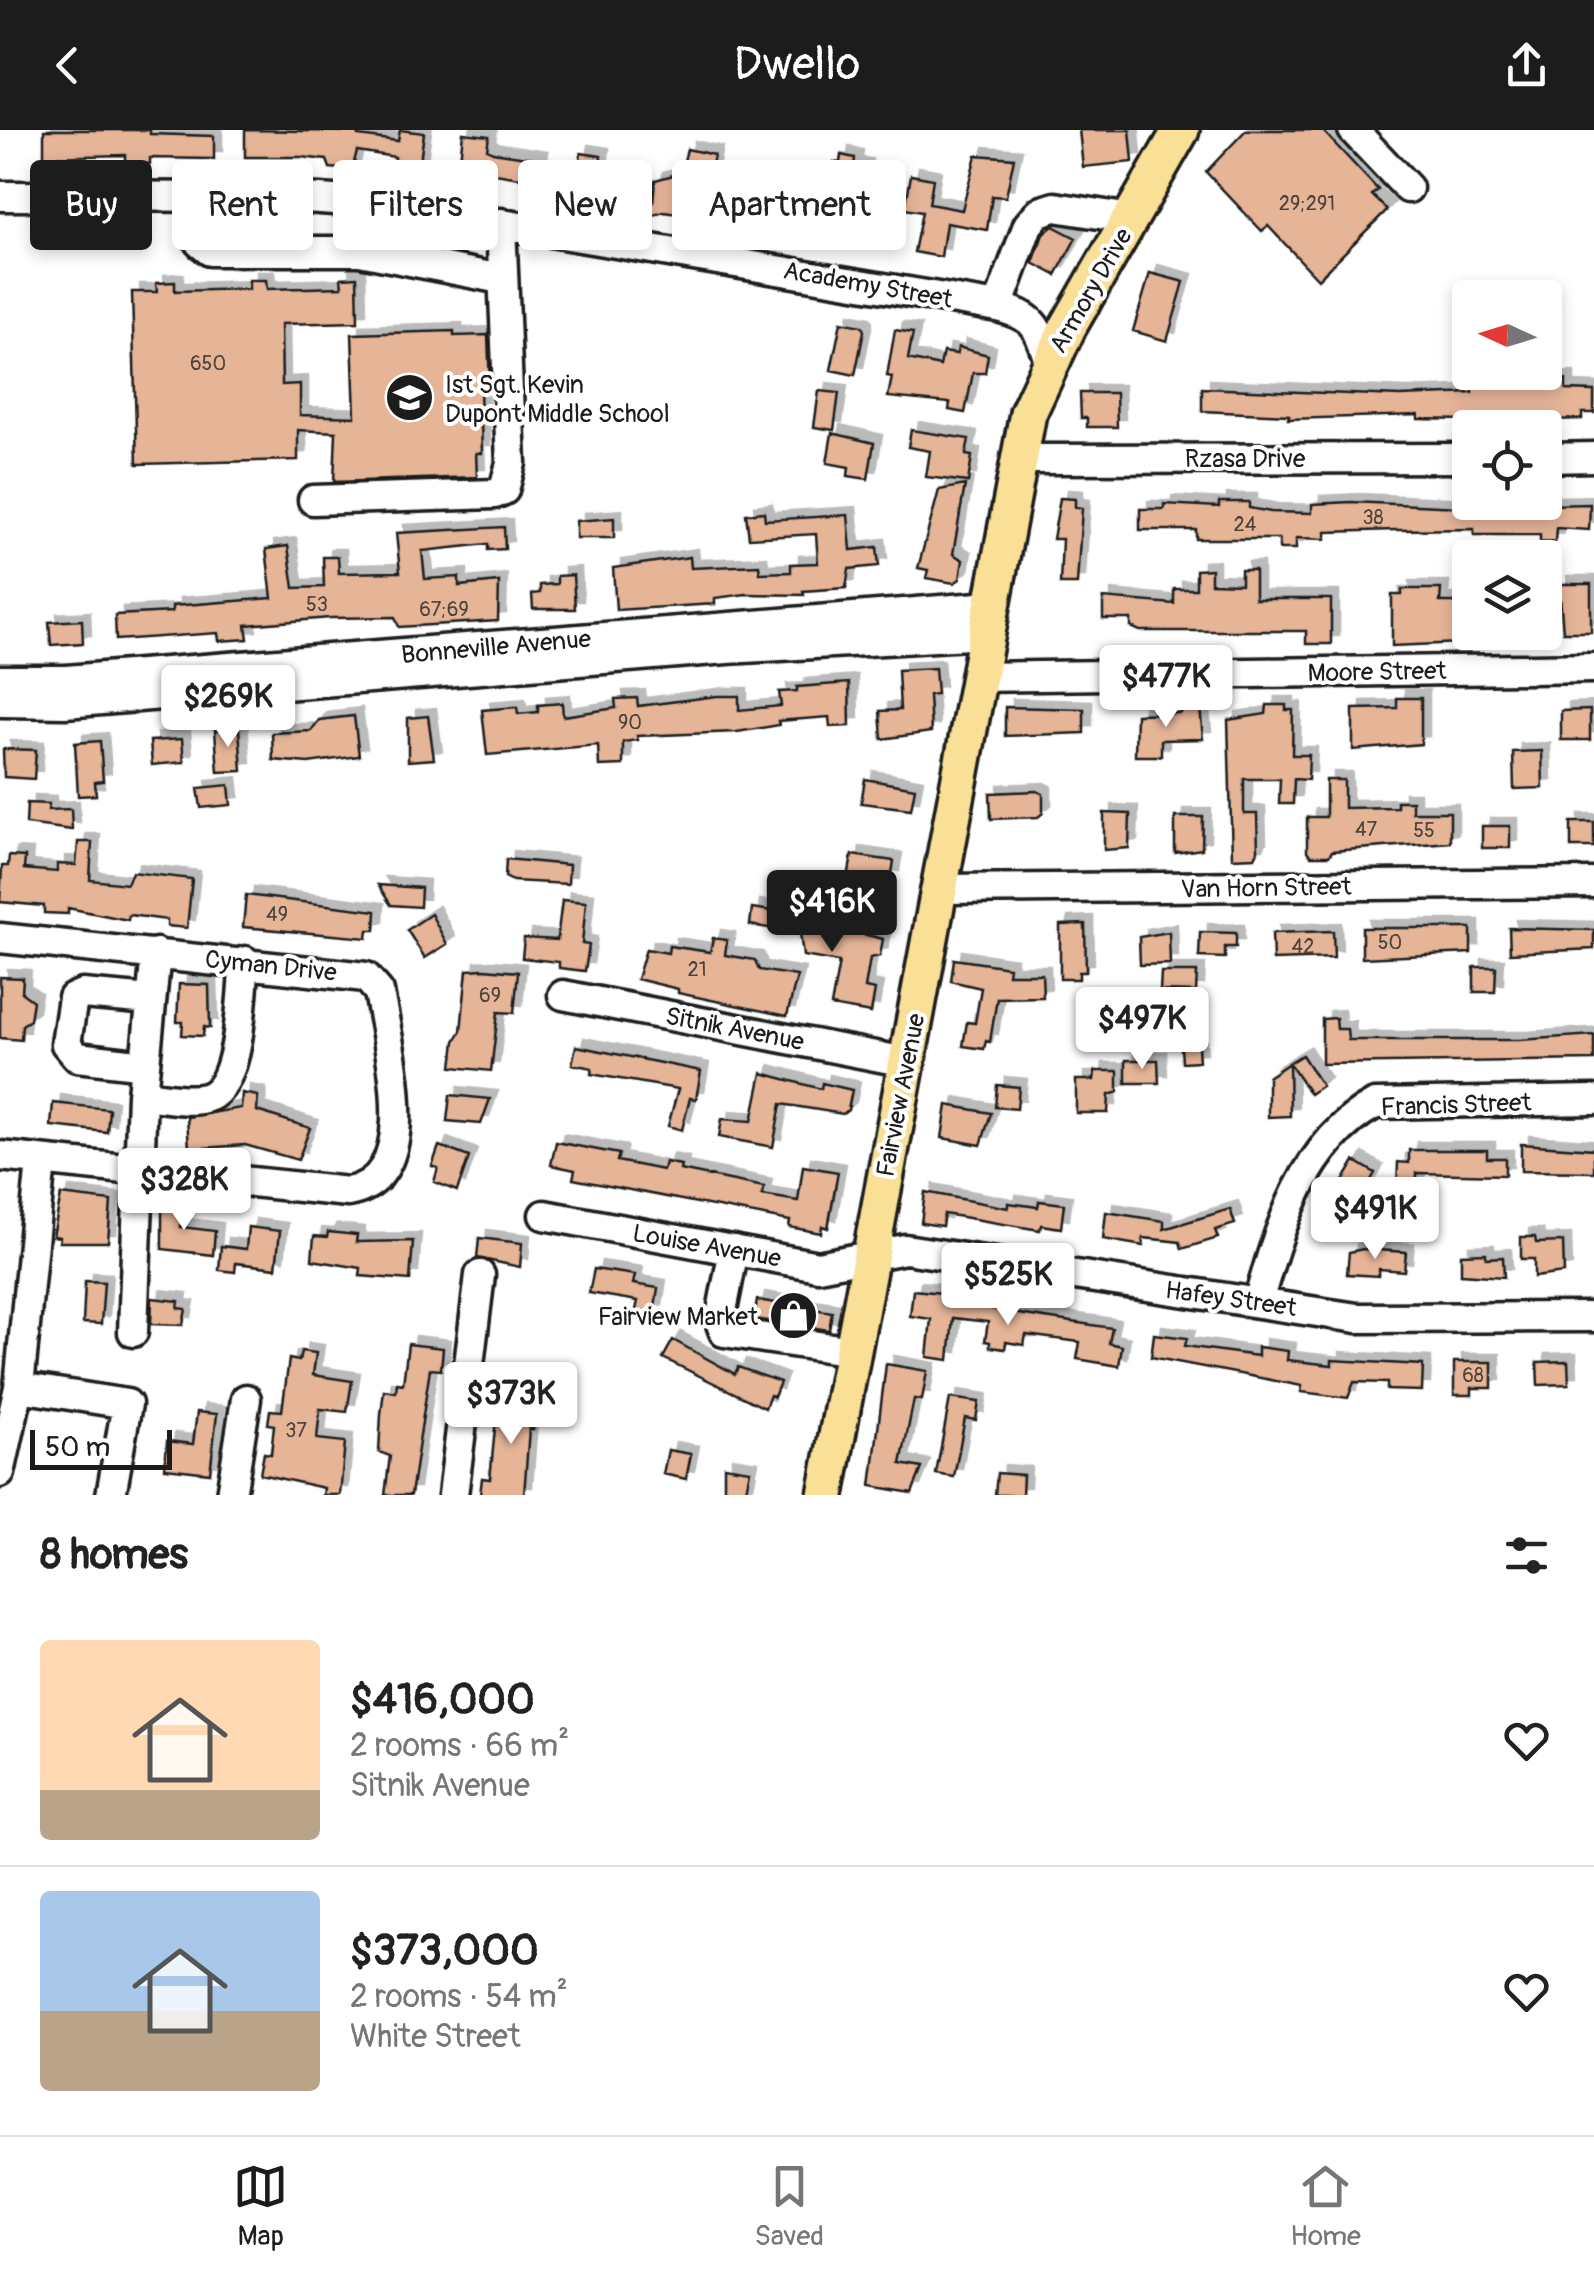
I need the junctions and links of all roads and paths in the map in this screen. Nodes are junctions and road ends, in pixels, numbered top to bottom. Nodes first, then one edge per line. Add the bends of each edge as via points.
1 (1181, 130) edge
2 (1353, 130) edge
3 (1408, 188) dead end
4 (0, 196) edge
5 (172, 198) edge
6 (313, 201) edge
7 (1131, 219) junction
8 (501, 223) junction
9 (209, 250) edge
10 (501, 279) junction
11 (998, 306) junction
12 (1050, 361) junction
13 (1019, 458) junction
14 (1452, 458) edge
15 (1562, 458) edge
16 (1594, 458) edge
17 (314, 500) dead end
18 (989, 620) junction
19 (1594, 668) edge
20 (979, 677) junction
21 (0, 680) edge
22 (0, 702) edge
23 (1594, 883) edge
24 (938, 889) junction
25 (0, 938) edge
26 (156, 952) junction
27 (244, 962) junction
28 (563, 995) dead end
29 (151, 1000) junction
30 (906, 1062) junction
31 (146, 1065) junction
32 (142, 1095) junction
33 (1594, 1100) edge
34 (0, 1156) edge
35 (41, 1161) junction
36 (139, 1172) junction
37 (544, 1215) dead end
38 (734, 1250) junction
39 (870, 1256) junction
40 (480, 1275) dead end
41 (1258, 1302) junction
42 (1594, 1317) edge
43 (133, 1332) dead end
44 (852, 1351) junction
45 (19, 1386) junction
46 (246, 1399) dead end
47 (0, 1473) edge
48 (112, 1495) edge
49 (231, 1495) edge
50 (453, 1495) edge
51 (826, 1495) edge

1 - 7 main road, Armory Drive
2 - 3 street
4 - 5 street, Academy Street
6 - 8 street, Academy Street via 378,203
7 - 11 street via 1055,207 1040,212 1028,225
7 - 12 main road, Armory Drive
8 - 10 street
8 - 11 street, Academy Street
9 - 10 street via 360,251
10 - 17 street via 511,463 504,490
11 - 12 street, Academy Street via 1026,314
12 - 13 main road, Armory Drive via 1028,413
13 - 14 street, Rzasa Drive
13 - 18 main road, Fairview Avenue
15 - 16 street
18 - 20 main road, Fairview Avenue
18 - 21 street, Bonneville Avenue
18 - 22 street, Bonneville Avenue via 728,649 66,703
19 - 20 street, Moore Street
20 - 24 main road, Fairview Avenue
23 - 24 street, Van Horn Street
24 - 30 main road, Fairview Avenue
25 - 26 street, Cyman Drive
26 - 27 street, Cyman Drive
26 - 29 street
27 - 32 street via 234,1059 223,1087 205,1098
27 - 36 street, Cyman Drive via 372,980 394,1087 389,1162 369,1187 348,1192
28 - 30 street, Sitnik Avenue
29 - 31 street
29 - 31 street via 74,998 66,1044 77,1057
30 - 39 main road, Fairview Avenue
31 - 32 street
32 - 36 street
33 - 41 street, Francis Street via 1375,1104 1348,1118 1281,1220
34 - 35 street, Cyman Drive
35 - 36 street, Cyman Drive
35 - 45 street
36 - 43 street
37 - 38 street, Louise Avenue
38 - 39 street, Louise Avenue via 818,1266
38 - 44 street via 720,1321 724,1332
39 - 41 street, Hafey Street via 918,1250
39 - 44 main road, Fairview Avenue
40 - 50 street
41 - 42 street, Hafey Street via 1357,1318
44 - 51 main road, Fairview Avenue
45 - 47 street
45 - 48 street via 127,1404
46 - 49 street

